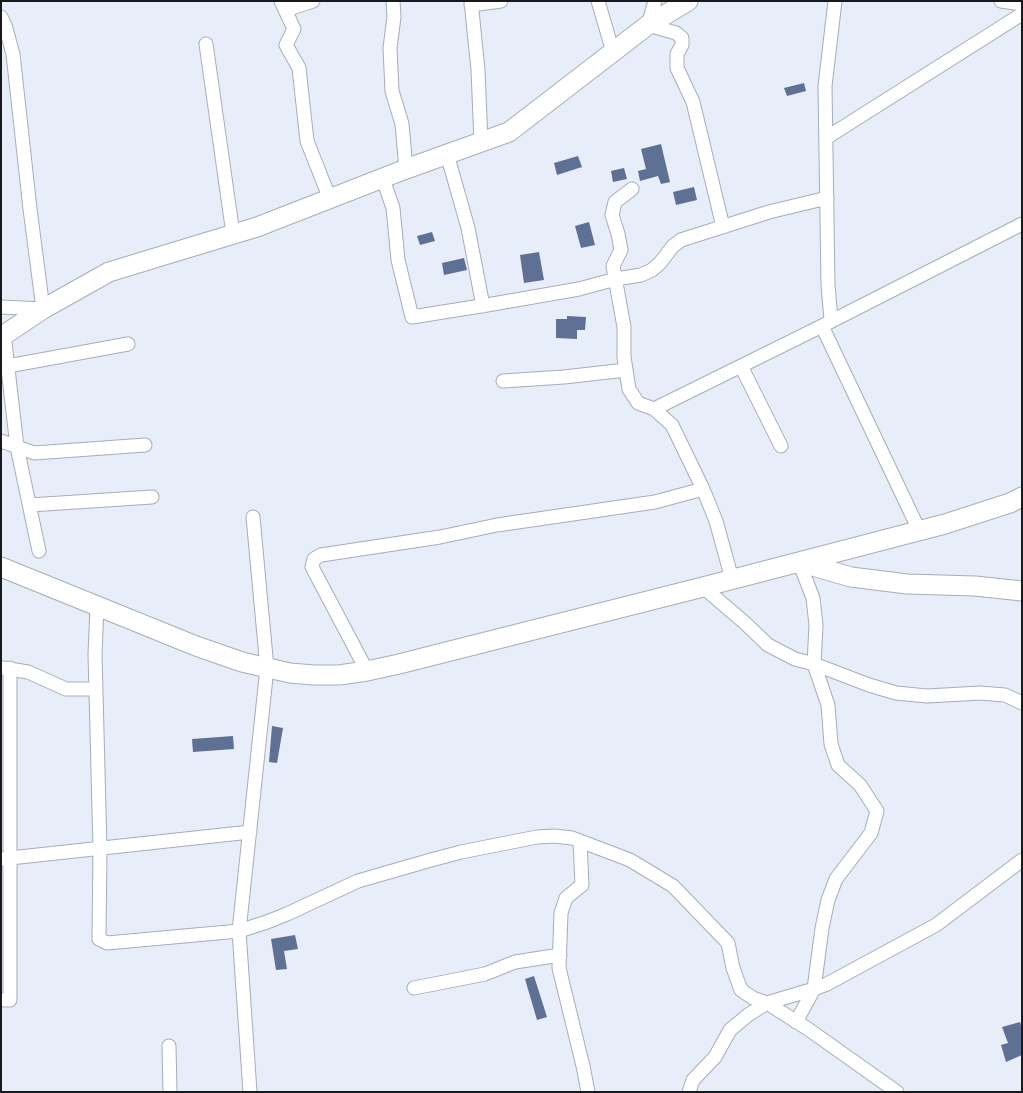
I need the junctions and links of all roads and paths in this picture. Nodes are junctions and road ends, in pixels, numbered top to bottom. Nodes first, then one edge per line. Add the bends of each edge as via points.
1 (313, 1) edge
2 (393, 1) edge
3 (501, 1) edge
4 (598, 1) edge
5 (655, 1) edge
6 (688, 1) edge
7 (836, 1) edge
8 (1000, 1) edge
9 (471, 3) edge
10 (1022, 4) edge
11 (284, 6) edge
12 (1022, 14) edge
13 (1, 17) edge
14 (648, 25) junction
15 (206, 44) dead end
16 (612, 52) junction
17 (826, 138) junction
18 (481, 142) junction
19 (447, 154) junction
20 (406, 169) junction
21 (383, 179) junction
22 (632, 189) dead end
23 (827, 198) junction
24 (330, 199) junction
25 (1022, 224) edge
26 (723, 227) junction
27 (233, 234) junction
28 (616, 279) junction
29 (1, 306) edge
30 (483, 306) junction
31 (43, 309) junction
32 (827, 323) junction
33 (3, 336) edge
34 (128, 344) dead end
35 (8, 366) junction
36 (741, 366) junction
37 (626, 370) junction
38 (503, 381) dead end
39 (654, 409) junction
40 (1, 440) edge
41 (146, 445) dead end
42 (781, 446) dead end
43 (17, 447) junction
44 (703, 489) junction
45 (152, 497) dead end
46 (1022, 497) edge
47 (30, 506) junction
48 (253, 517) dead end
49 (919, 530) junction
50 (39, 551) dead end
51 (799, 562) junction
52 (1, 567) edge
53 (732, 579) junction
54 (703, 587) junction
55 (1022, 591) edge
56 (97, 606) junction
57 (814, 664) junction
58 (5, 668) edge
59 (267, 668) junction
60 (367, 671) junction
61 (96, 689) junction
62 (1022, 704) edge
63 (250, 832) junction
64 (580, 841) junction
65 (100, 848) junction
66 (5, 858) edge
67 (1022, 860) edge
68 (239, 931) junction
69 (560, 955) junction
70 (414, 988) dead end
71 (814, 989) junction
72 (1, 1000) edge
73 (767, 1003) junction
74 (796, 1022) junction
75 (169, 1046) dead end
76 (170, 1092) edge
77 (250, 1092) edge
78 (588, 1092) edge
79 (689, 1092) edge
80 (897, 1092) edge

1 - 11 street
2 - 20 street via 394,17 390,48 392,91 402,124
3 - 9 street
4 - 16 street
5 - 14 street
6 - 14 main road
7 - 17 street via 825,86
8 - 10 street
9 - 18 street via 478,70
11 - 24 street via 294,29 286,45 298,68 307,141
12 - 17 street
13 - 31 street via 13,54
14 - 16 main road
14 - 26 street via 676,33 682,38 682,45 677,54 677,68 692,102
15 - 27 street
16 - 18 main road via 509,132
17 - 23 street
18 - 19 main road
19 - 20 main road
19 - 30 street via 468,228
20 - 21 main road
21 - 24 main road
21 - 30 street via 393,208 398,260 412,317
22 - 28 street via 615,202 612,214 621,250 613,266
23 - 26 street via 769,212
23 - 32 street
24 - 27 main road
25 - 32 street
26 - 28 street via 681,240 652,270 641,275
27 - 31 main road via 109,272
28 - 30 street via 579,289
28 - 37 street via 624,327
29 - 31 street
31 - 33 main road
32 - 36 street
32 - 49 street
33 - 35 street
34 - 35 street
35 - 43 street
36 - 39 street
36 - 42 street
37 - 38 street
37 - 39 street via 629,389 638,403
39 - 44 street via 672,425
40 - 43 street
41 - 43 street via 34,453
43 - 47 street
44 - 53 street via 716,521
44 - 60 street via 655,502 321,554 314,559 312,567
45 - 47 street
46 - 49 main road via 1010,503
47 - 50 street
48 - 59 street
49 - 51 main road
51 - 53 main road
51 - 55 main road via 851,577 899,583
51 - 57 street via 813,598 816,625
52 - 56 main road
53 - 54 main road
54 - 57 street via 768,645 795,659
54 - 60 main road
56 - 59 main road via 196,646
56 - 61 street
57 - 62 street via 896,693 927,696 980,693 1005,695
57 - 71 street via 828,705 831,744 838,765 860,785 877,811 871,833 836,879 828,900
58 - 61 street via 28,672 66,688
58 - 66 street
59 - 60 main road via 314,675
59 - 63 street
61 - 65 street
63 - 65 street
63 - 68 street
64 - 68 street via 554,836 537,837 461,852 358,881 287,914
64 - 69 street via 582,885 566,898 561,913
64 - 73 street via 630,860 673,886 728,943 741,990
65 - 66 street
65 - 68 street via 99,939 107,943
66 - 72 street via 10,1000
67 - 71 street via 936,926
68 - 77 street
69 - 70 street via 515,962 485,974
69 - 78 street via 559,968
71 - 73 street
71 - 74 street
73 - 74 street
73 - 79 street via 730,1030 715,1057 693,1080
74 - 80 street
75 - 76 street

